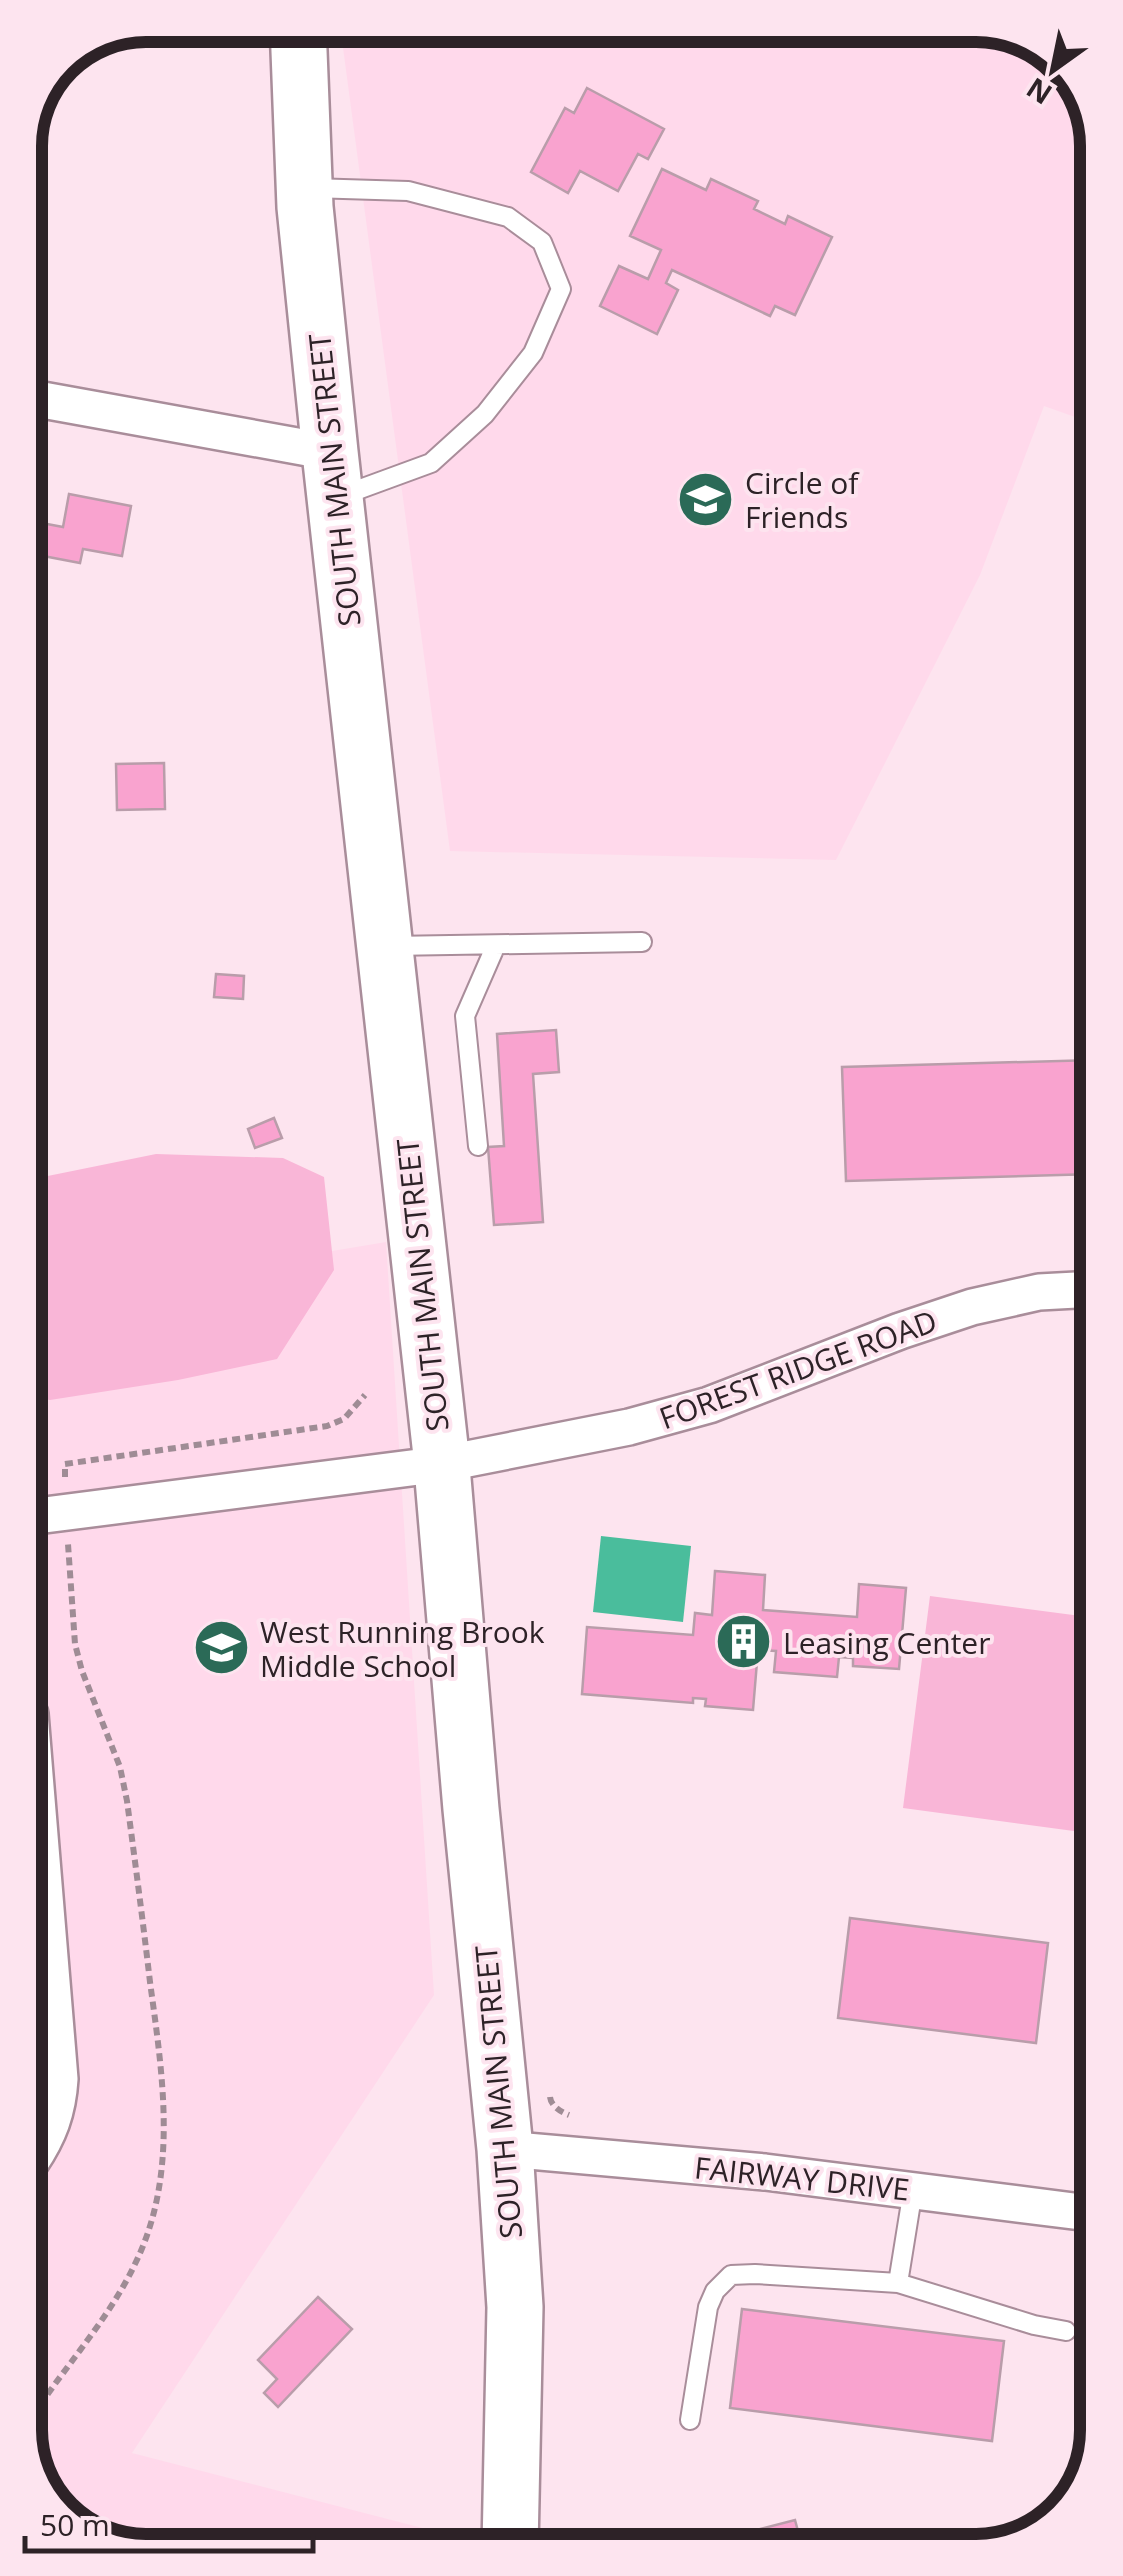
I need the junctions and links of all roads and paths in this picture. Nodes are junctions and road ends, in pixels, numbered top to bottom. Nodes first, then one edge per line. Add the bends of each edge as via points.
1 (299, 42) edge
2 (304, 187) junction
3 (43, 401) edge
4 (333, 475) junction
5 (642, 942) dead end
6 (496, 945) junction
7 (385, 946) junction
8 (478, 1146) dead end
9 (1080, 1290) edge
10 (365, 1394) dead end
11 (442, 1464) junction
12 (66, 1511) junction
13 (42, 1514) edge
14 (42, 1863) edge
15 (548, 2088) dead end
16 (579, 2118) dead end
17 (42, 2143) edge
18 (505, 2149) junction
19 (913, 2190) junction
20 (1080, 2212) edge
21 (898, 2283) junction
22 (1066, 2331) dead end
23 (42, 2402) edge
24 (690, 2420) dead end
25 (510, 2533) edge

1 - 2 main road, SOUTH MAIN STREET
2 - 4 main road, SOUTH MAIN STREET
2 - 4 lane via 408,191 508,217 542,242 561,289 533,353 485,414 432,463
3 - 4 street
4 - 7 main road, SOUTH MAIN STREET
5 - 6 lane
6 - 7 lane
6 - 8 lane via 465,1016
7 - 11 main road, SOUTH MAIN STREET
9 - 11 street, FOREST RIDGE ROAD via 972,1307 709,1405 629,1427
10 - 12 path via 344,1419 327,1426 65,1464
11 - 12 street, FOREST RIDGE ROAD
11 - 18 main road, SOUTH MAIN STREET
12 - 13 street, FOREST RIDGE ROAD
12 - 23 path via 75,1644 128,1801 166,2124 162,2178 134,2268
14 - 17 street via 60,2079 54,2122
15 - 16 path via 562,2113
18 - 19 street, FAIRWAY DRIVE
18 - 25 main road, SOUTH MAIN STREET via 514,2307
19 - 20 street, FAIRWAY DRIVE
19 - 21 lane
21 - 22 lane
21 - 24 lane via 731,2275 708,2307

